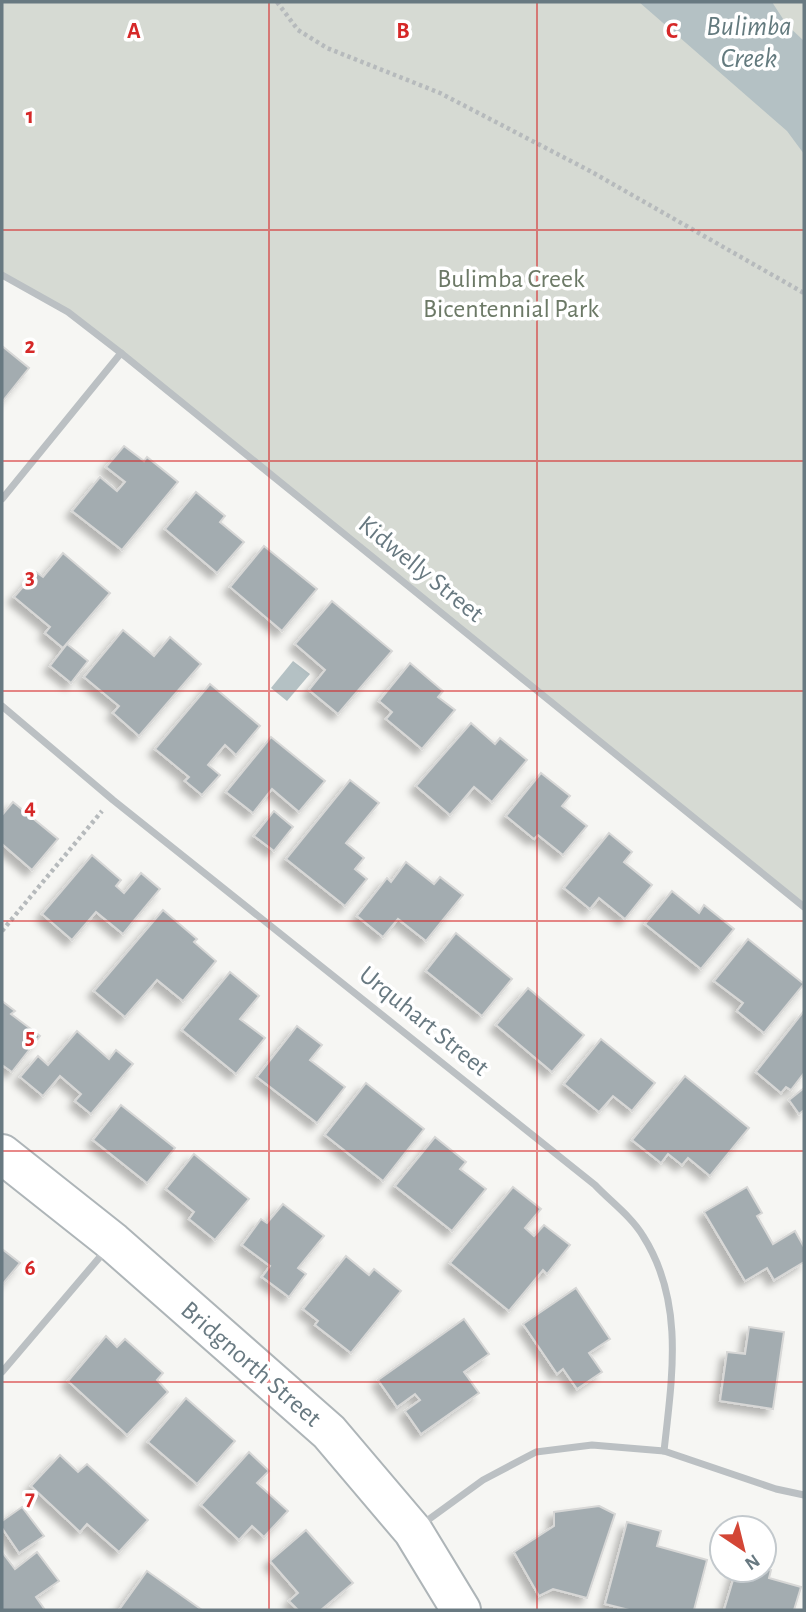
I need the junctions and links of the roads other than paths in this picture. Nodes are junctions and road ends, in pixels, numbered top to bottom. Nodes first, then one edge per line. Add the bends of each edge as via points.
1 (2, 275) edge
2 (121, 353) junction
3 (2, 499) edge
4 (2, 706) edge
5 (804, 907) edge
6 (2, 1154) edge
7 (113, 1242) junction
8 (2, 1372) edge
9 (664, 1451) junction
10 (804, 1495) edge
11 (413, 1531) junction
12 (461, 1610) edge

1 - 2 street, Kidwelly Street via 68,312
2 - 3 street
2 - 5 street, Kidwelly Street
4 - 9 street, Urquhart Street via 595,1185 643,1234 668,1287 674,1340
6 - 7 street, Bridgnorth Street
7 - 8 street
7 - 11 street, Bridgnorth Street via 329,1432
9 - 10 street
9 - 11 street via 592,1445 536,1452 483,1480
11 - 12 street, Bridgnorth Street

